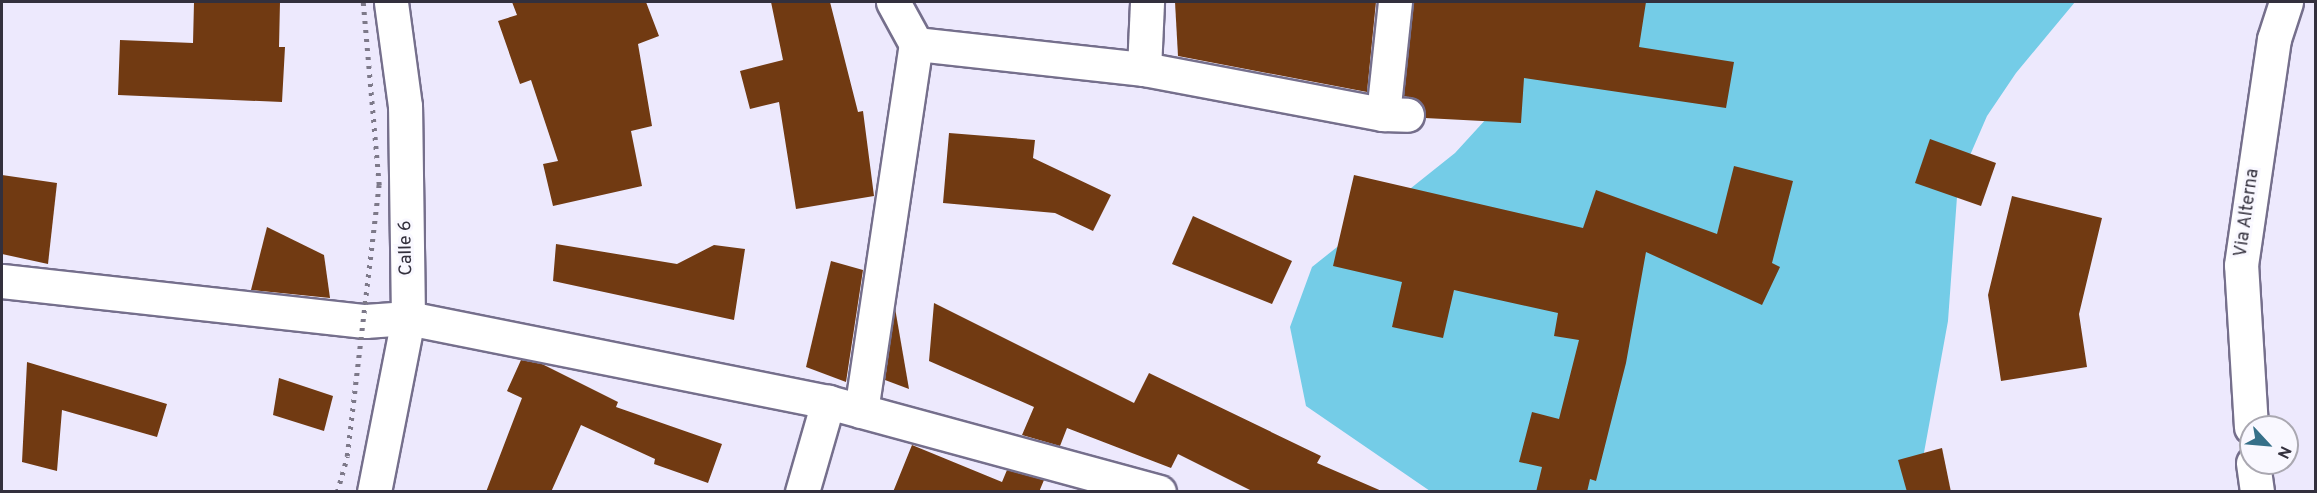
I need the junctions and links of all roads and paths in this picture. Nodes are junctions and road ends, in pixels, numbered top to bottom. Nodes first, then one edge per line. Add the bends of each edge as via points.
1 (391, 2) edge
2 (893, 2) edge
3 (1147, 2) edge
4 (1395, 2) edge
5 (2286, 2) edge
6 (916, 44) junction
7 (1144, 69) junction
8 (2, 281) edge
9 (408, 318) junction
10 (828, 402) junction
11 (861, 411) junction
12 (2250, 415) edge
13 (2255, 475) edge
14 (374, 492) edge
15 (802, 492) edge
16 (1159, 492) edge
17 (2257, 492) edge

1 - 9 street, Calle 6 via 405,106
2 - 6 street
3 - 7 street
4 - 7 street via 1395,114
5 - 12 street, Via Alterna via 2274,39 2241,265
6 - 7 street
6 - 11 street
8 - 9 street via 365,321
9 - 10 street
9 - 14 street, Calle 6
10 - 11 street
10 - 15 street
11 - 16 street
13 - 17 street

